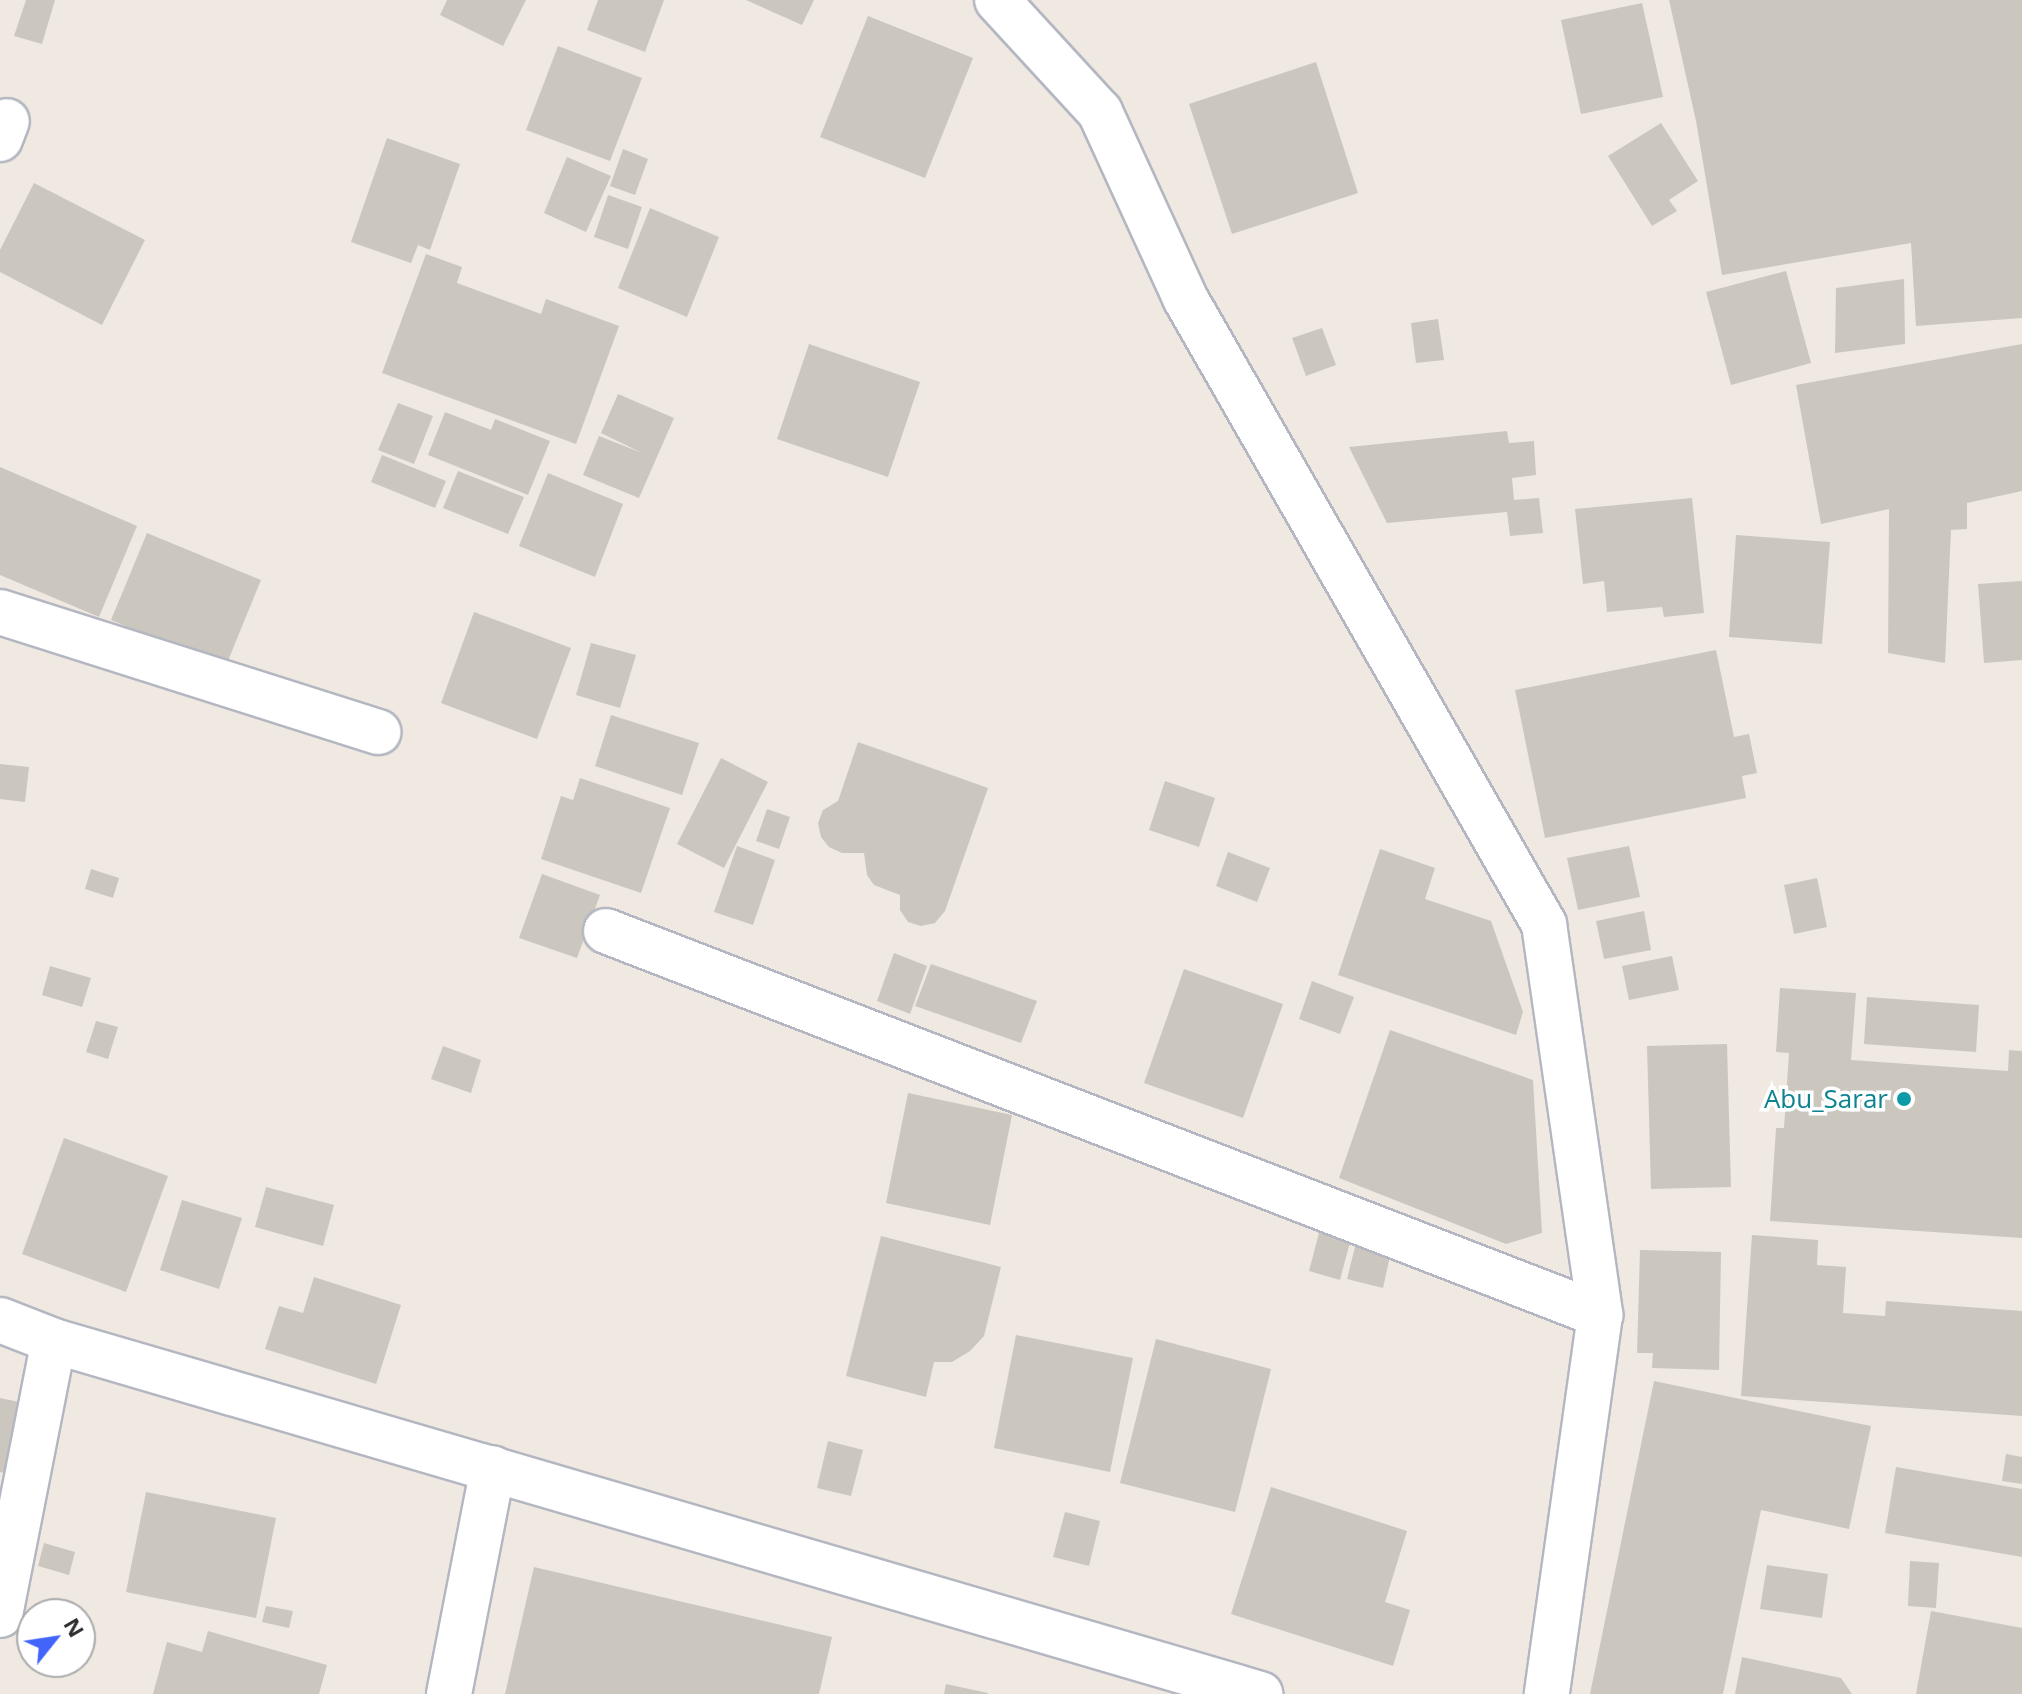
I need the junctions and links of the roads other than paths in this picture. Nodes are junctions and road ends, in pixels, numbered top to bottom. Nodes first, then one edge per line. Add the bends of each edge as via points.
1 (997, 0) edge
2 (0, 612) edge
3 (378, 732) dead end
4 (606, 931) dead end
5 (1600, 1315) junction
6 (0, 1320) edge
7 (54, 1341) junction
8 (493, 1468) junction
9 (0, 1615) edge
10 (449, 1694) edge
11 (1260, 1694) edge
12 (1547, 1694) edge

1 - 5 street via 1100,112 1185,298 1544,924
2 - 3 street
4 - 5 street
5 - 12 street
6 - 7 street
7 - 8 street
7 - 9 street
8 - 10 street
8 - 11 street

